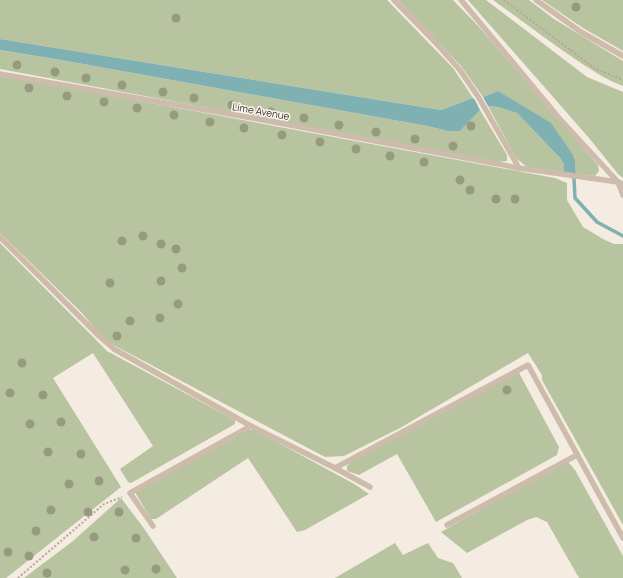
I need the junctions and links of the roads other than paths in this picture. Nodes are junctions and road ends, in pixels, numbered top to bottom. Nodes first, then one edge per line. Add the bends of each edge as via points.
1 (394, 0) edge
2 (461, 0) edge
3 (536, 0) edge
4 (623, 56) edge
5 (0, 74) edge
6 (519, 168) junction
7 (620, 183) edge
8 (623, 195) edge
9 (0, 237) edge
10 (251, 426) junction
11 (577, 454) junction
12 (335, 468) junction
13 (370, 487) dead end
14 (153, 526) dead end
15 (447, 526) dead end
16 (623, 538) edge

1 - 6 lane via 460,70
2 - 7 lane via 559,118
3 - 4 lane via 582,32
5 - 6 lane, Lime Avenue
6 - 7 lane, Lime Avenue
7 - 8 lane
9 - 10 lane via 114,349
10 - 12 lane
10 - 14 lane via 130,493
11 - 12 lane via 528,365
11 - 15 lane
11 - 16 lane
12 - 13 lane

